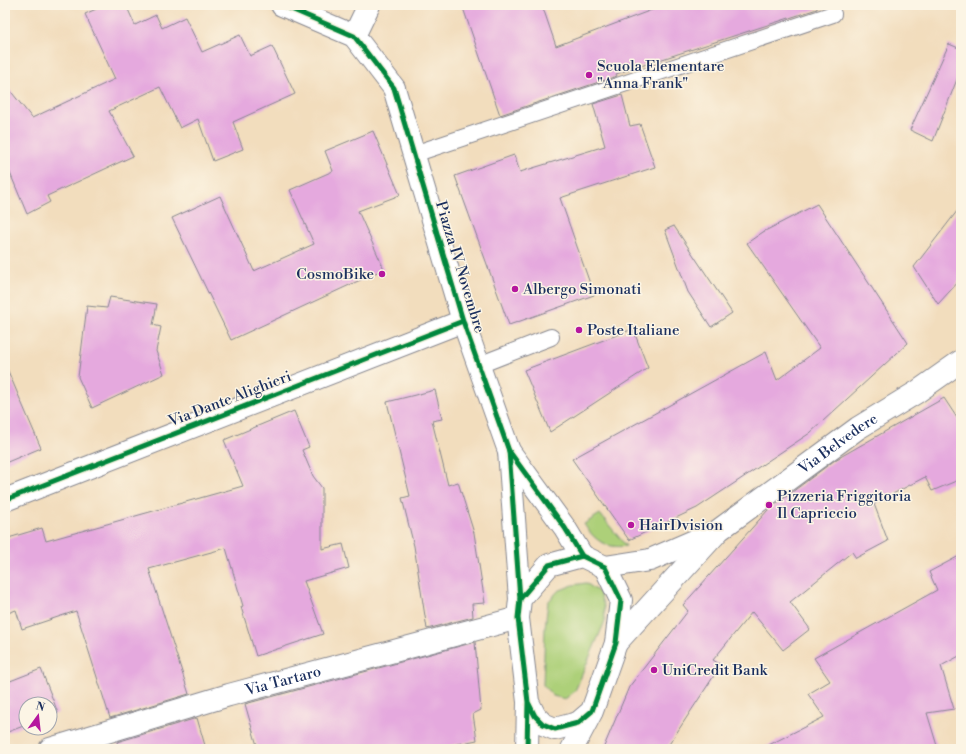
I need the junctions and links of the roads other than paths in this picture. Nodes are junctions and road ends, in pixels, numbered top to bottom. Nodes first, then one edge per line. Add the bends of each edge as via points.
1 (282, 5) edge
2 (369, 5) edge
3 (833, 14) dead end
4 (354, 36) junction
5 (414, 154) junction
6 (463, 321) junction
7 (551, 337) dead end
8 (961, 361) edge
9 (479, 365) junction
10 (509, 451) junction
11 (5, 500) edge
12 (719, 530) junction
13 (582, 556) junction
14 (604, 567) junction
15 (519, 608) junction
16 (616, 643) junction
17 (528, 702) junction
18 (592, 711) junction
19 (50, 749) edge
20 (527, 749) edge
21 (572, 749) edge

1 - 4 street
2 - 4 street
3 - 5 lane
4 - 5 street, Piazza IV Novembre via 394,88
5 - 6 street, Piazza IV Novembre
6 - 9 street, Piazza IV Novembre
6 - 11 street, Via Dante Alighieri
7 - 9 lane
8 - 12 street, Via Belvedere via 858,428
9 - 10 street, Piazza IV Novembre
10 - 13 street, Piazza IV Novembre via 565,528
10 - 15 street, Piazza IV Novembre
12 - 14 street, Via Belvedere via 650,560
12 - 16 street, Via Belvedere
13 - 14 street
13 - 15 street via 549,565
14 - 16 street via 622,600
15 - 17 street, Piazza IV Novembre
15 - 19 street, Via Tartaro
16 - 18 street
17 - 18 street, Piazza IV Novembre via 535,716 543,724 555,729 578,723
17 - 20 street, Piazza IV Novembre
18 - 21 street

